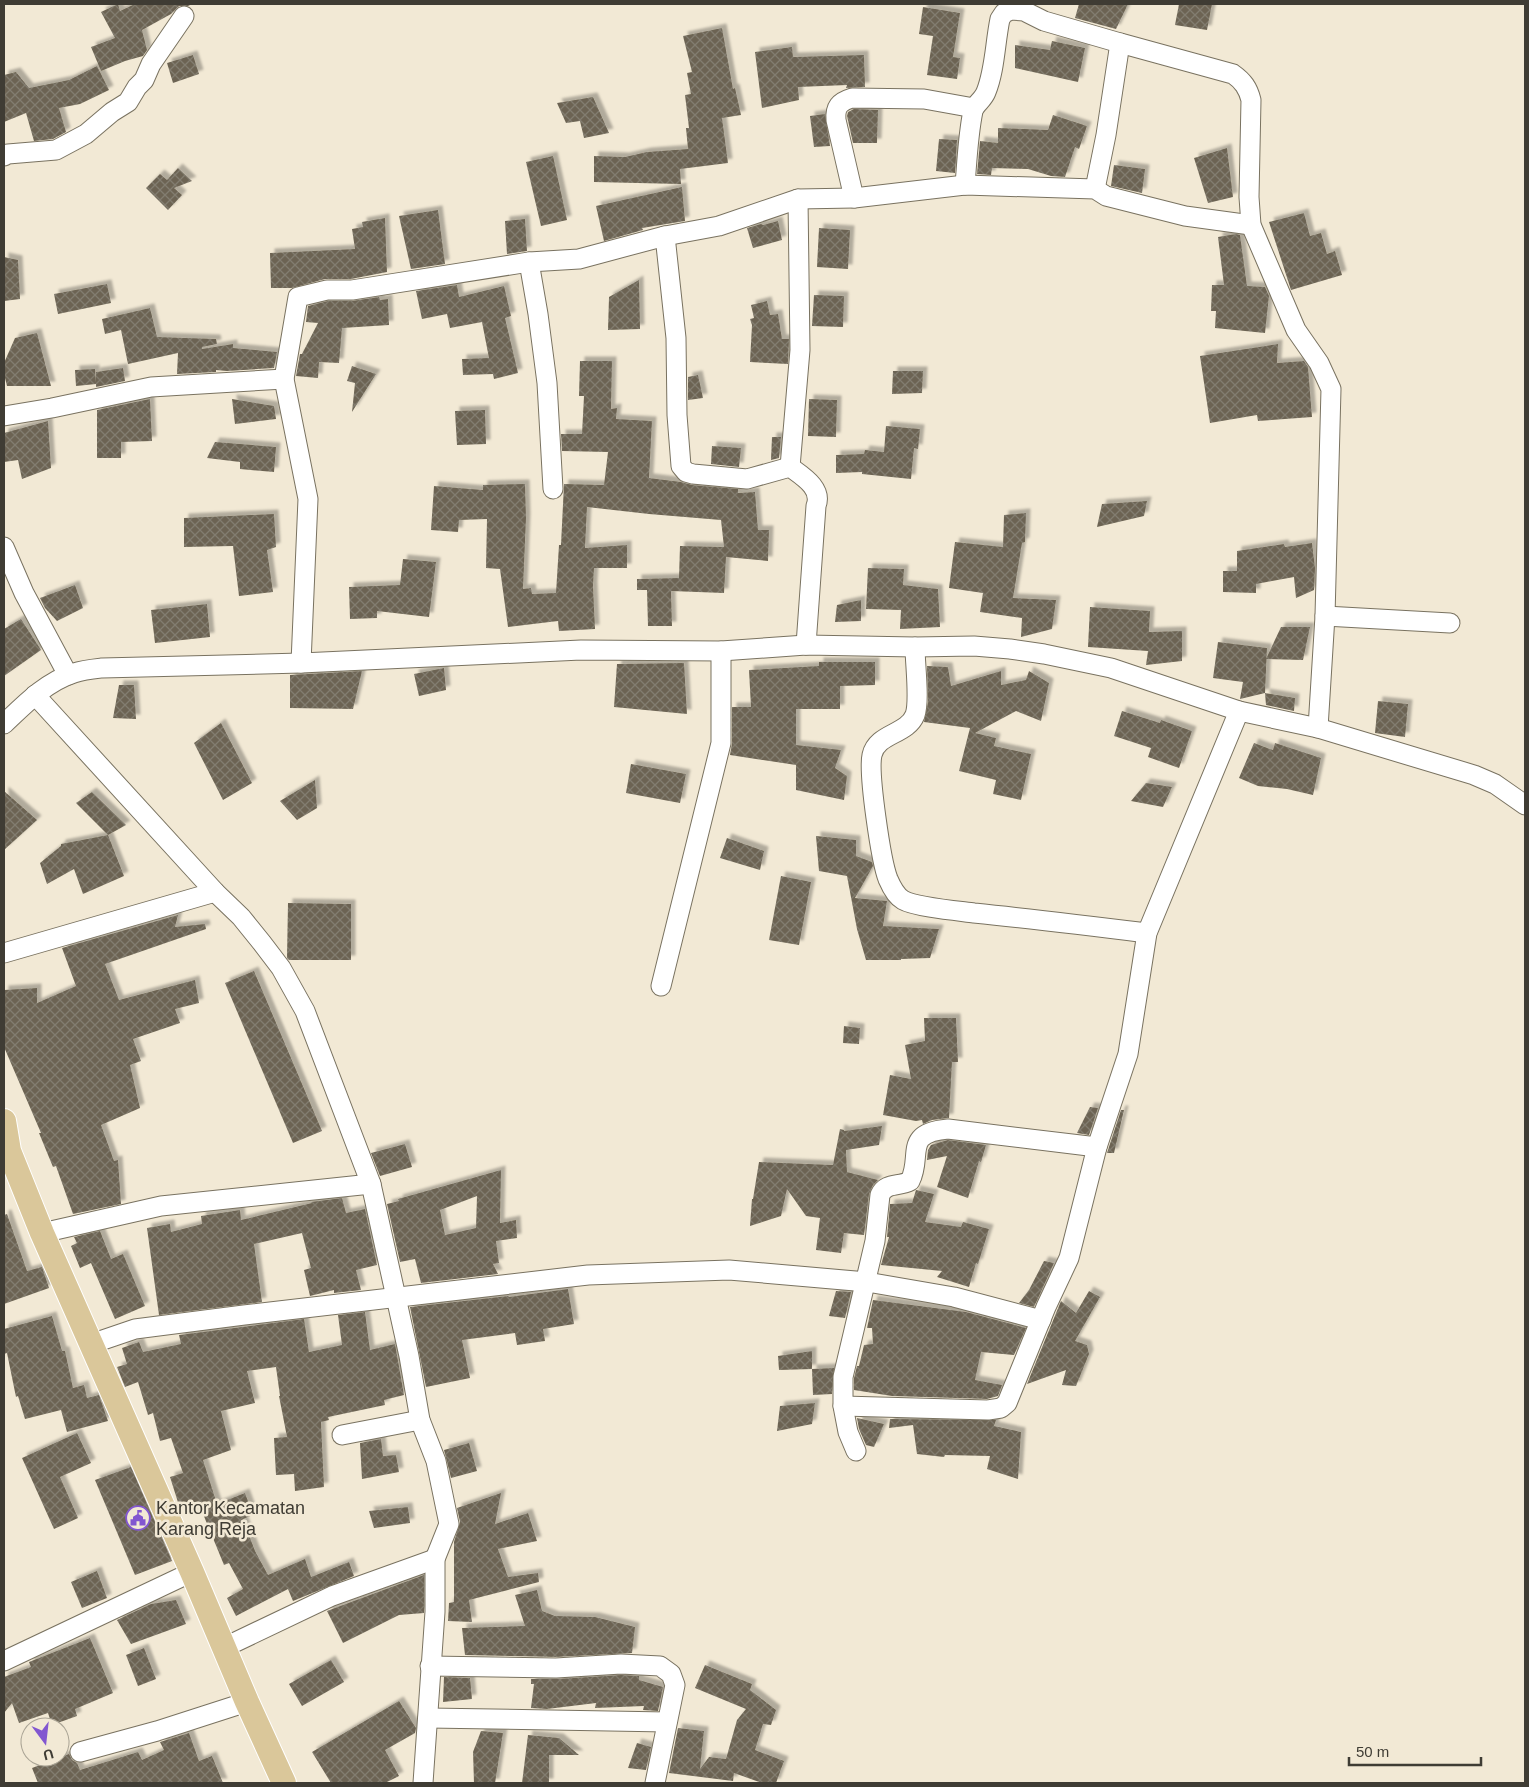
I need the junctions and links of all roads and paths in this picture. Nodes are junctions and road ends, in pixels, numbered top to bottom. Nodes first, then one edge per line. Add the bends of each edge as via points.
1 (184, 16) dead end
2 (1120, 42) junction
3 (974, 108) junction
4 (4, 156) edge
5 (965, 185) junction
6 (1095, 189) junction
7 (854, 198) junction
8 (798, 199) junction
9 (1251, 225) junction
10 (665, 236) junction
11 (529, 262) junction
12 (284, 379) junction
13 (4, 416) edge
14 (790, 467) junction
15 (553, 488) dead end
16 (4, 548) edge
17 (1325, 616) junction
18 (1450, 623) dead end
19 (806, 645) junction
20 (915, 647) junction
21 (720, 651) junction
22 (301, 663) junction
23 (68, 675) junction
24 (35, 695) junction
25 (1238, 712) junction
26 (4, 724) edge
27 (1318, 728) junction
28 (1525, 805) edge
29 (215, 892) junction
30 (1148, 933) junction
31 (4, 953) edge
32 (661, 986) dead end
33 (4, 1121) edge
34 (1098, 1147) junction
35 (7, 1152) edge
36 (371, 1184) junction
37 (42, 1233) junction
38 (867, 1282) junction
39 (397, 1297) junction
40 (1041, 1320) junction
41 (91, 1344) junction
42 (843, 1406) junction
43 (420, 1420) junction
44 (342, 1435) dead end
45 (856, 1451) dead end
46 (434, 1559) junction
47 (192, 1572) junction
48 (224, 1648) junction
49 (4, 1661) edge
50 (430, 1666) junction
51 (247, 1702) junction
52 (428, 1718) junction
53 (667, 1722) junction
54 (80, 1752) dead end
55 (284, 1783) edge
56 (423, 1783) edge
57 (655, 1783) edge

1 - 4 street via 128,102 86,134 56,150
2 - 3 street via 1044,21 1024,11 1004,13 1000,19 991,78 981,102
2 - 6 street
2 - 9 street via 1240,78 1251,100
3 - 5 street
3 - 7 street via 924,99 844,100 835,110 836,120
5 - 6 street
5 - 7 street
6 - 9 street via 1106,196 1186,216
7 - 8 street
8 - 10 street via 719,226
8 - 14 street via 800,350
9 - 17 street via 1296,330 1319,363 1331,389
10 - 11 street via 579,259
10 - 14 street via 676,338 679,459 683,470 693,474 747,479
11 - 12 street via 352,290 327,290 298,297
11 - 15 street via 547,383
12 - 13 street via 151,387
12 - 22 street via 308,499
14 - 19 street via 812,485 817,496
16 - 23 street
17 - 18 street
17 - 27 street
19 - 20 street
19 - 21 street
20 - 25 street via 974,646 1044,654 1111,668
20 - 30 street via 917,705 914,716 909,724 875,746 872,757 873,791 883,862 897,895 904,901 940,909
21 - 22 street via 581,650
21 - 32 street via 721,744
22 - 23 street via 102,668
23 - 24 street
24 - 26 street
24 - 29 street
25 - 27 street
25 - 30 street
27 - 28 street via 1474,775 1496,784
29 - 31 street
29 - 36 street via 241,917 291,985 305,1012
30 - 34 street via 1128,1054
33 - 35 main road
34 - 38 street via 948,1129 924,1136 916,1147 910,1180 886,1187 880,1195 876,1241
34 - 40 street via 1069,1258
35 - 37 main road
36 - 37 street via 162,1206
36 - 39 street
37 - 41 main road
38 - 39 street via 719,1270 588,1275
38 - 40 street via 954,1297
38 - 42 street via 843,1377
39 - 41 street via 135,1329
39 - 43 street
40 - 42 street via 1011,1396 1001,1408
41 - 47 main road
42 - 45 street
43 - 44 street
43 - 46 street via 436,1461 449,1524
46 - 48 street via 332,1596
46 - 50 street via 435,1612
47 - 48 main road
47 - 49 street
48 - 51 main road
50 - 52 street
50 - 53 street via 660,1666 671,1674 675,1685
51 - 54 street
51 - 55 main road
52 - 53 street
52 - 56 street
53 - 57 street

